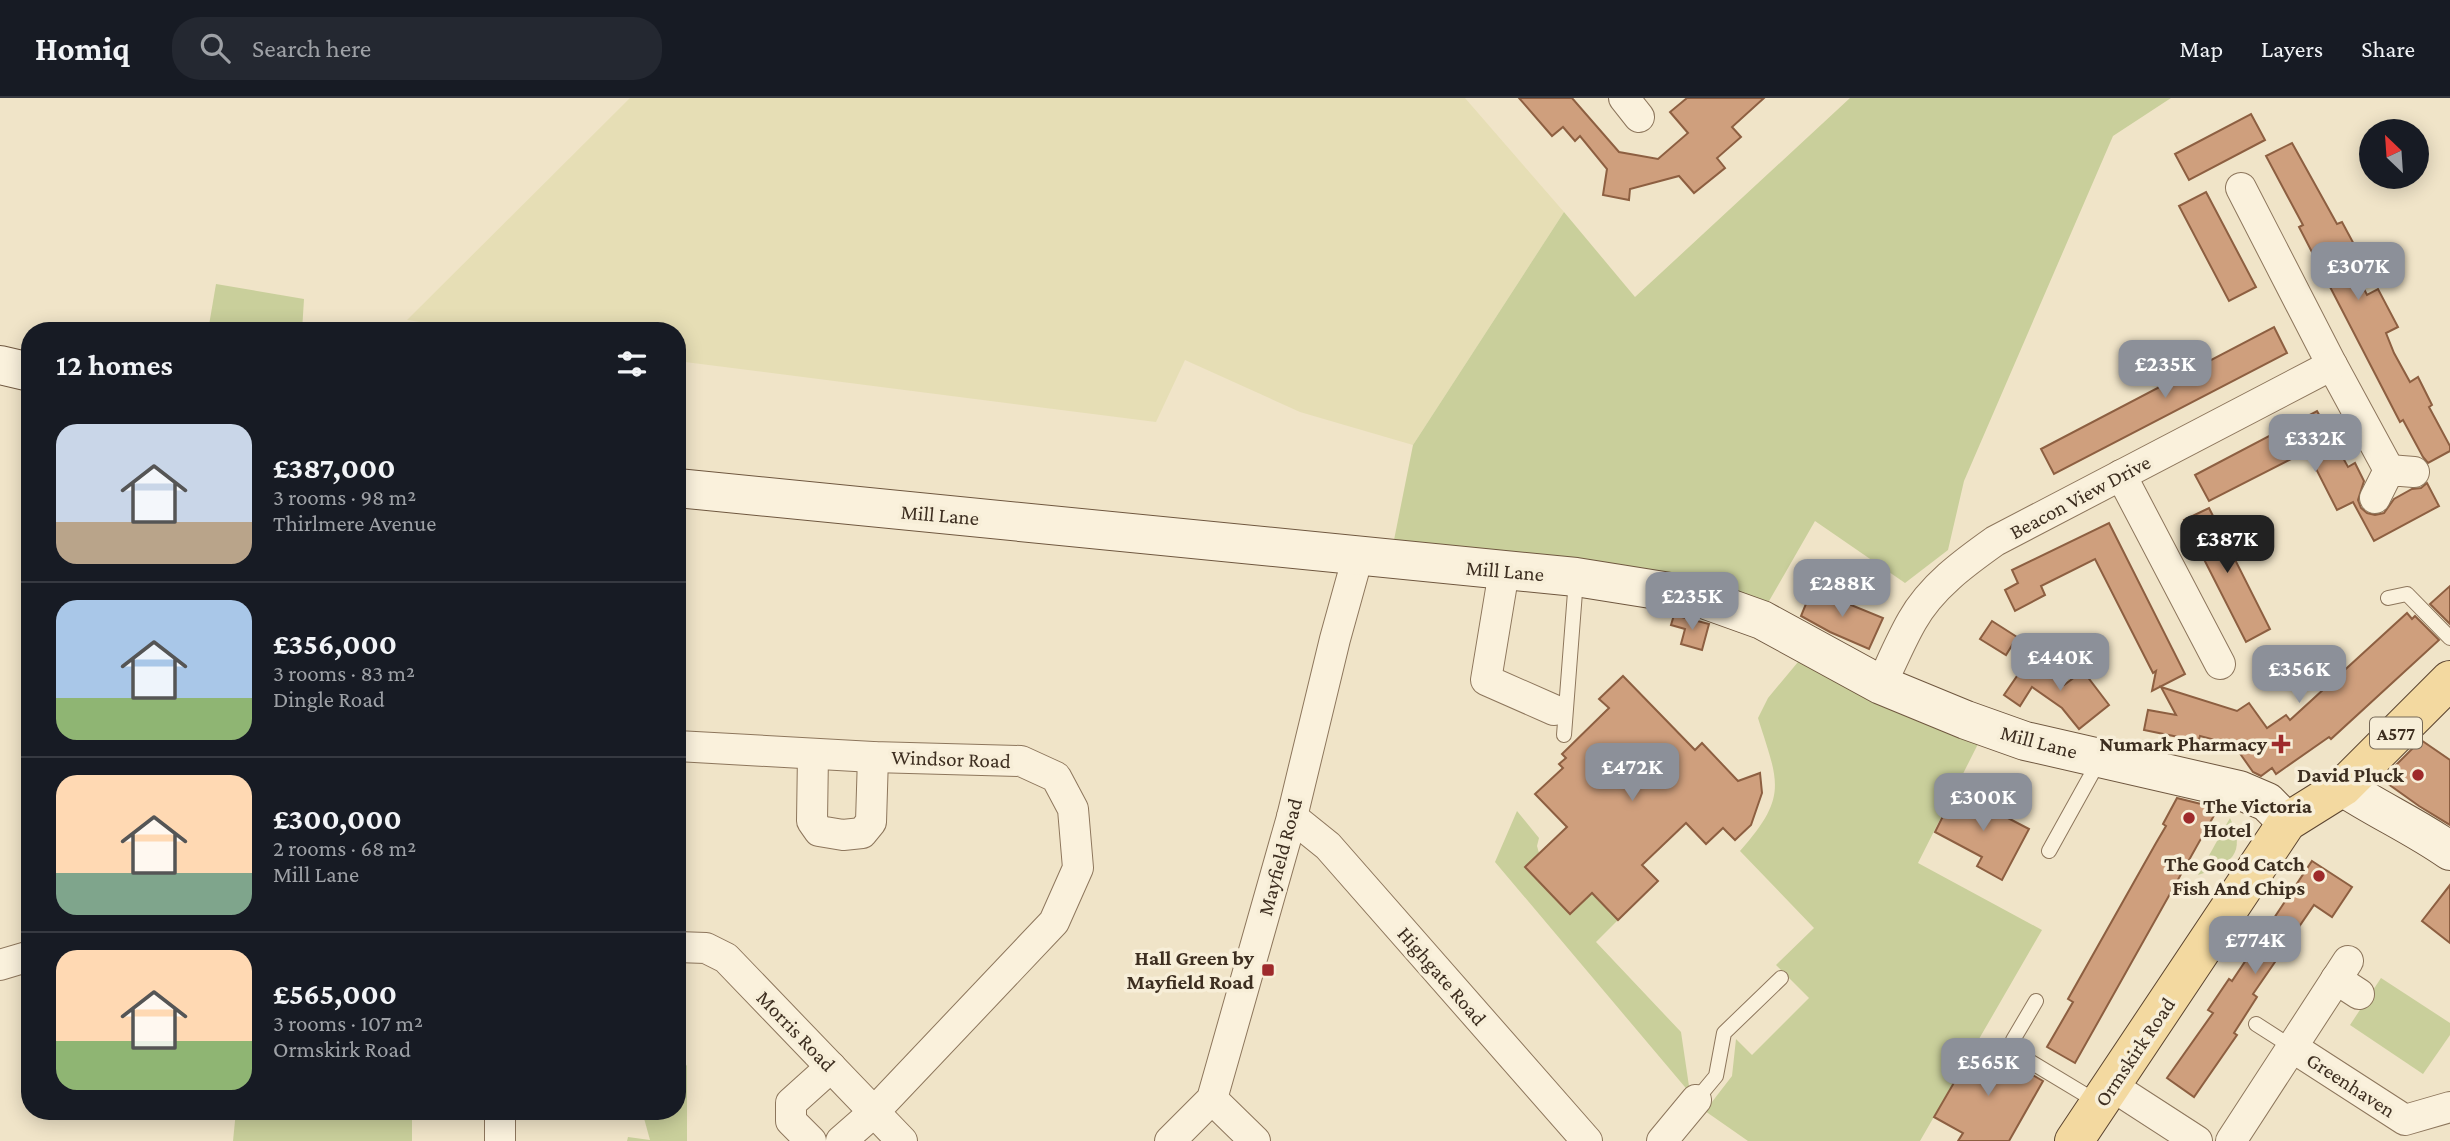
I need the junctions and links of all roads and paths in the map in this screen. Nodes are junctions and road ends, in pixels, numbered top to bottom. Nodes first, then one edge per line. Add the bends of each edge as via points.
1 (2241, 188) dead end
2 (0, 365) edge
3 (2332, 365) junction
4 (21, 370) edge
5 (2121, 475) junction
6 (686, 489) edge
7 (2375, 498) dead end
8 (1358, 556) junction
9 (1504, 571) junction
10 (1576, 577) junction
11 (2388, 598) dead end
12 (2450, 638) edge
13 (2220, 664) dead end
14 (2450, 680) edge
15 (1881, 685) junction
16 (1559, 723) joint
17 (686, 747) edge
18 (813, 754) junction
19 (873, 757) junction
20 (2101, 758) junction
21 (2343, 787) junction
22 (1292, 817) junction
23 (2287, 822) junction
24 (2049, 851) dead end
25 (2450, 851) edge
26 (686, 947) edge
27 (21, 959) edge
28 (0, 965) edge
29 (1781, 978) dead end
30 (2348, 978) dead end
31 (2036, 1001) dead end
32 (2256, 1024) dead end
33 (2292, 1048) junction
34 (831, 1067) junction
35 (2106, 1095) junction
36 (1212, 1099) junction
37 (1696, 1100) joint
38 (2450, 1107) edge
39 (873, 1113) junction
40 (500, 1120) edge
41 (500, 1141) edge
42 (811, 1141) edge
43 (841, 1141) edge
44 (902, 1141) edge
45 (1170, 1141) edge
46 (1255, 1141) edge
47 (1587, 1141) edge
48 (1662, 1141) edge
49 (2074, 1141) edge
50 (2197, 1141) edge
51 (2231, 1141) edge

1 - 3 street
2 - 4 street
3 - 5 street, Beacon View Drive
3 - 7 street via 2402,471
5 - 13 street
5 - 15 street, Beacon View Drive via 1995,541 1962,564 1913,619
6 - 8 street, Mill Lane
8 - 9 street, Mill Lane
8 - 22 street, Mayfield Road
9 - 10 street, Mill Lane
9 - 16 street via 1475,676
10 - 15 street, Mill Lane via 1670,590 1736,609
10 - 16 lane
11 - 12 lane via 2407,594
14 - 21 main road, A577
15 - 20 street, Mill Lane via 2025,741
17 - 18 street, Windsor Road
18 - 19 street, Windsor Road
18 - 19 street via 812,821 819,831 843,835 862,833 871,822
19 - 39 street, Windsor Road via 1021,761 1056,777 1073,809 1079,868 1054,922
20 - 23 street, Mill Lane via 2239,790 2267,803
20 - 24 lane
21 - 23 main road, A577
21 - 25 street
22 - 36 street, Mayfield Road
22 - 47 street, Highgate Road via 1328,846
23 - 35 main road, Ormskirk Road / A577
26 - 34 street, Morris Road via 706,948 726,958
27 - 28 street
29 - 37 lane via 1724,1033 1716,1076
30 - 33 street, Greenhaven
31 - 35 lane via 2013,1040 2016,1053
32 - 33 lane
33 - 38 street, Greenhaven via 2405,1120
33 - 51 street, Greenhaven
34 - 39 street, Morris Road
34 - 42 street via 791,1103 791,1121
35 - 49 main road, Ormskirk Road / A577
35 - 50 street
36 - 45 street, Mayfield Road
36 - 46 street
37 - 48 street
39 - 43 street, Windsor Road
39 - 44 street, Morris Road
40 - 41 street

